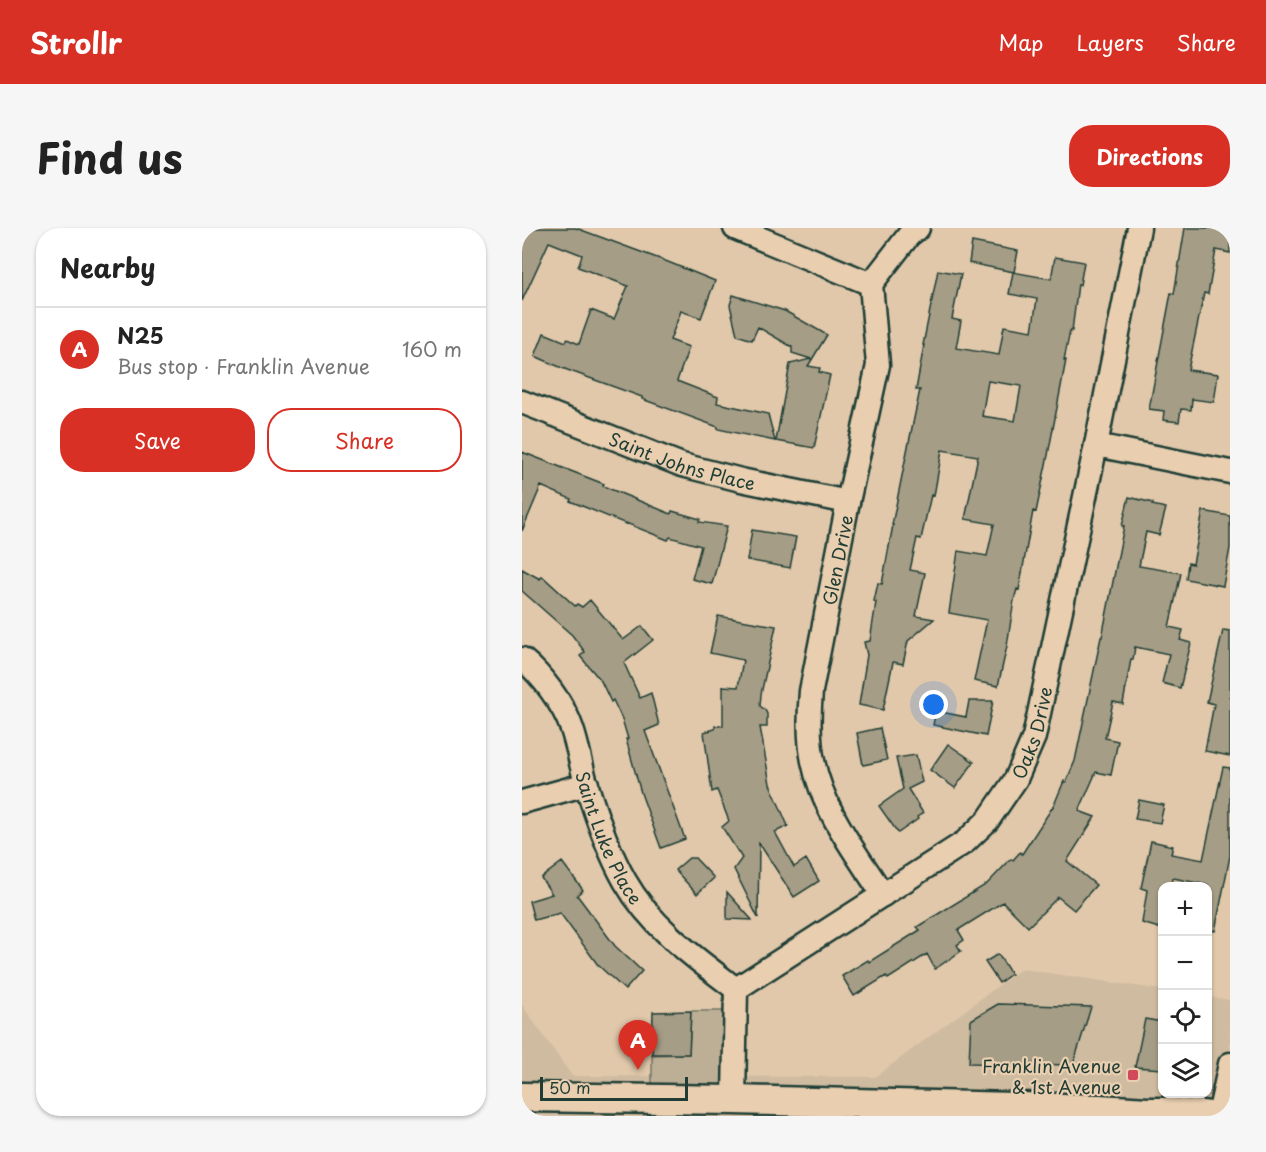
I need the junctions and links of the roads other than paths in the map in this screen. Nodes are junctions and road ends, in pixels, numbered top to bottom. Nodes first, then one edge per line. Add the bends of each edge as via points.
1 (735, 228) edge
2 (918, 228) edge
3 (1139, 228) edge
4 (871, 284) junction
5 (522, 402) edge
6 (1096, 445) junction
7 (1230, 472) edge
8 (849, 502) junction
9 (522, 659) edge
10 (586, 784) junction
11 (522, 802) edge
12 (883, 895) junction
13 (736, 989) junction
14 (1230, 1064) edge
15 (522, 1097) edge
16 (734, 1100) junction
17 (1210, 1116) edge
18 (1219, 1116) edge

1 - 4 street
2 - 4 street
3 - 6 street, Oaks Drive
4 - 8 street, Glen Drive via 878,365
5 - 8 street, Saint Johns Place via 682,465
6 - 7 street
6 - 12 street, Oaks Drive via 1034,737 1016,779 988,820 965,842
8 - 12 street, Glen Drive via 811,691 809,721 813,761 825,800
9 - 10 street, Saint Luke Place via 548,685 565,714
10 - 11 street
10 - 13 street, Saint Luke Place via 617,865 636,899 684,950
12 - 13 street, Oaks Drive
13 - 16 street
14 - 18 street
15 - 16 main road
16 - 17 main road via 1099,1108

